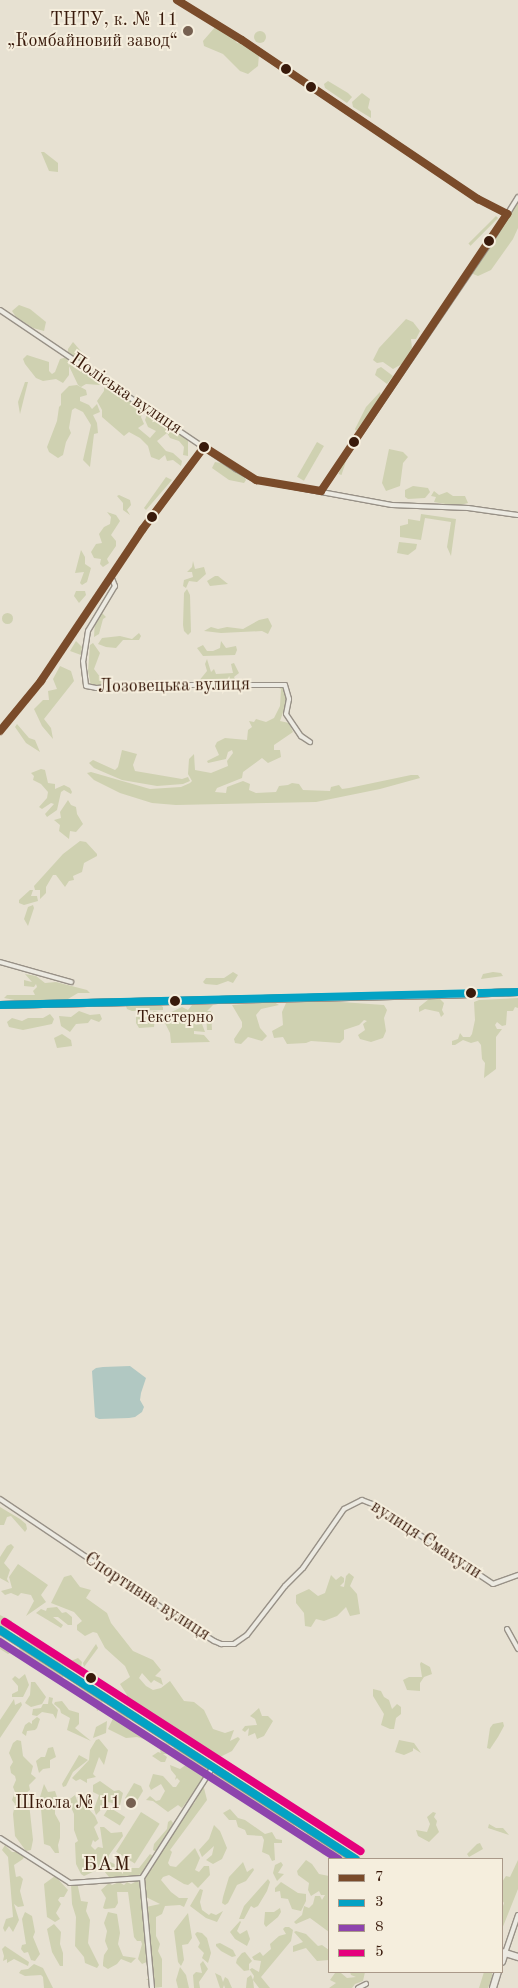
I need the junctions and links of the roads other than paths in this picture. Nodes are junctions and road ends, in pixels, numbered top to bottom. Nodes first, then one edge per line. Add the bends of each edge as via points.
1 (177, 0) edge
2 (518, 197) edge
3 (507, 214) junction
4 (0, 310) edge
5 (204, 447) junction
6 (321, 491) junction
7 (518, 515) edge
8 (111, 576) junction
9 (0, 732) edge
10 (310, 742) dead end
11 (0, 962) edge
12 (71, 982) dead end
13 (518, 992) edge
14 (0, 1005) edge
15 (0, 1499) edge
16 (362, 1500) joint
17 (518, 1575) edge
18 (507, 1629) dead end
19 (0, 1630) edge
20 (518, 1650) edge
21 (213, 1767) junction
22 (0, 1838) edge
23 (354, 1858) edge
24 (142, 1878) junction
25 (518, 1915) edge
26 (503, 1953) edge
27 (518, 1957) edge
28 (498, 1973) edge
29 (366, 1984) dead end
30 (152, 1988) edge
31 (358, 1988) edge
32 (493, 1988) edge

1 - 3 street via 478,199
2 - 3 street
3 - 6 street
4 - 5 street, Поліська вулиця
5 - 6 street, Поліська вулиця via 256,480
5 - 8 street, Лозовецька вулиця
6 - 7 street, Поліська вулиця via 392,505 468,508
8 - 9 street, Лозовецька вулиця via 29,698
8 - 10 street, Лозовецька вулиця via 115,586 88,632 83,661 86,686 286,685 286,714 301,736
11 - 12 street
13 - 14 street
15 - 16 street, Спортивна вулиця via 162,1608 214,1641 226,1644 238,1642 247,1635 303,1568 344,1509
16 - 17 street, вулиця Смакули via 375,1504 493,1584
18 - 20 street
19 - 21 street
21 - 23 street
21 - 24 street
22 - 24 street via 70,1883
24 - 30 street
25 - 26 street
26 - 27 street
28 - 32 street
29 - 31 street

